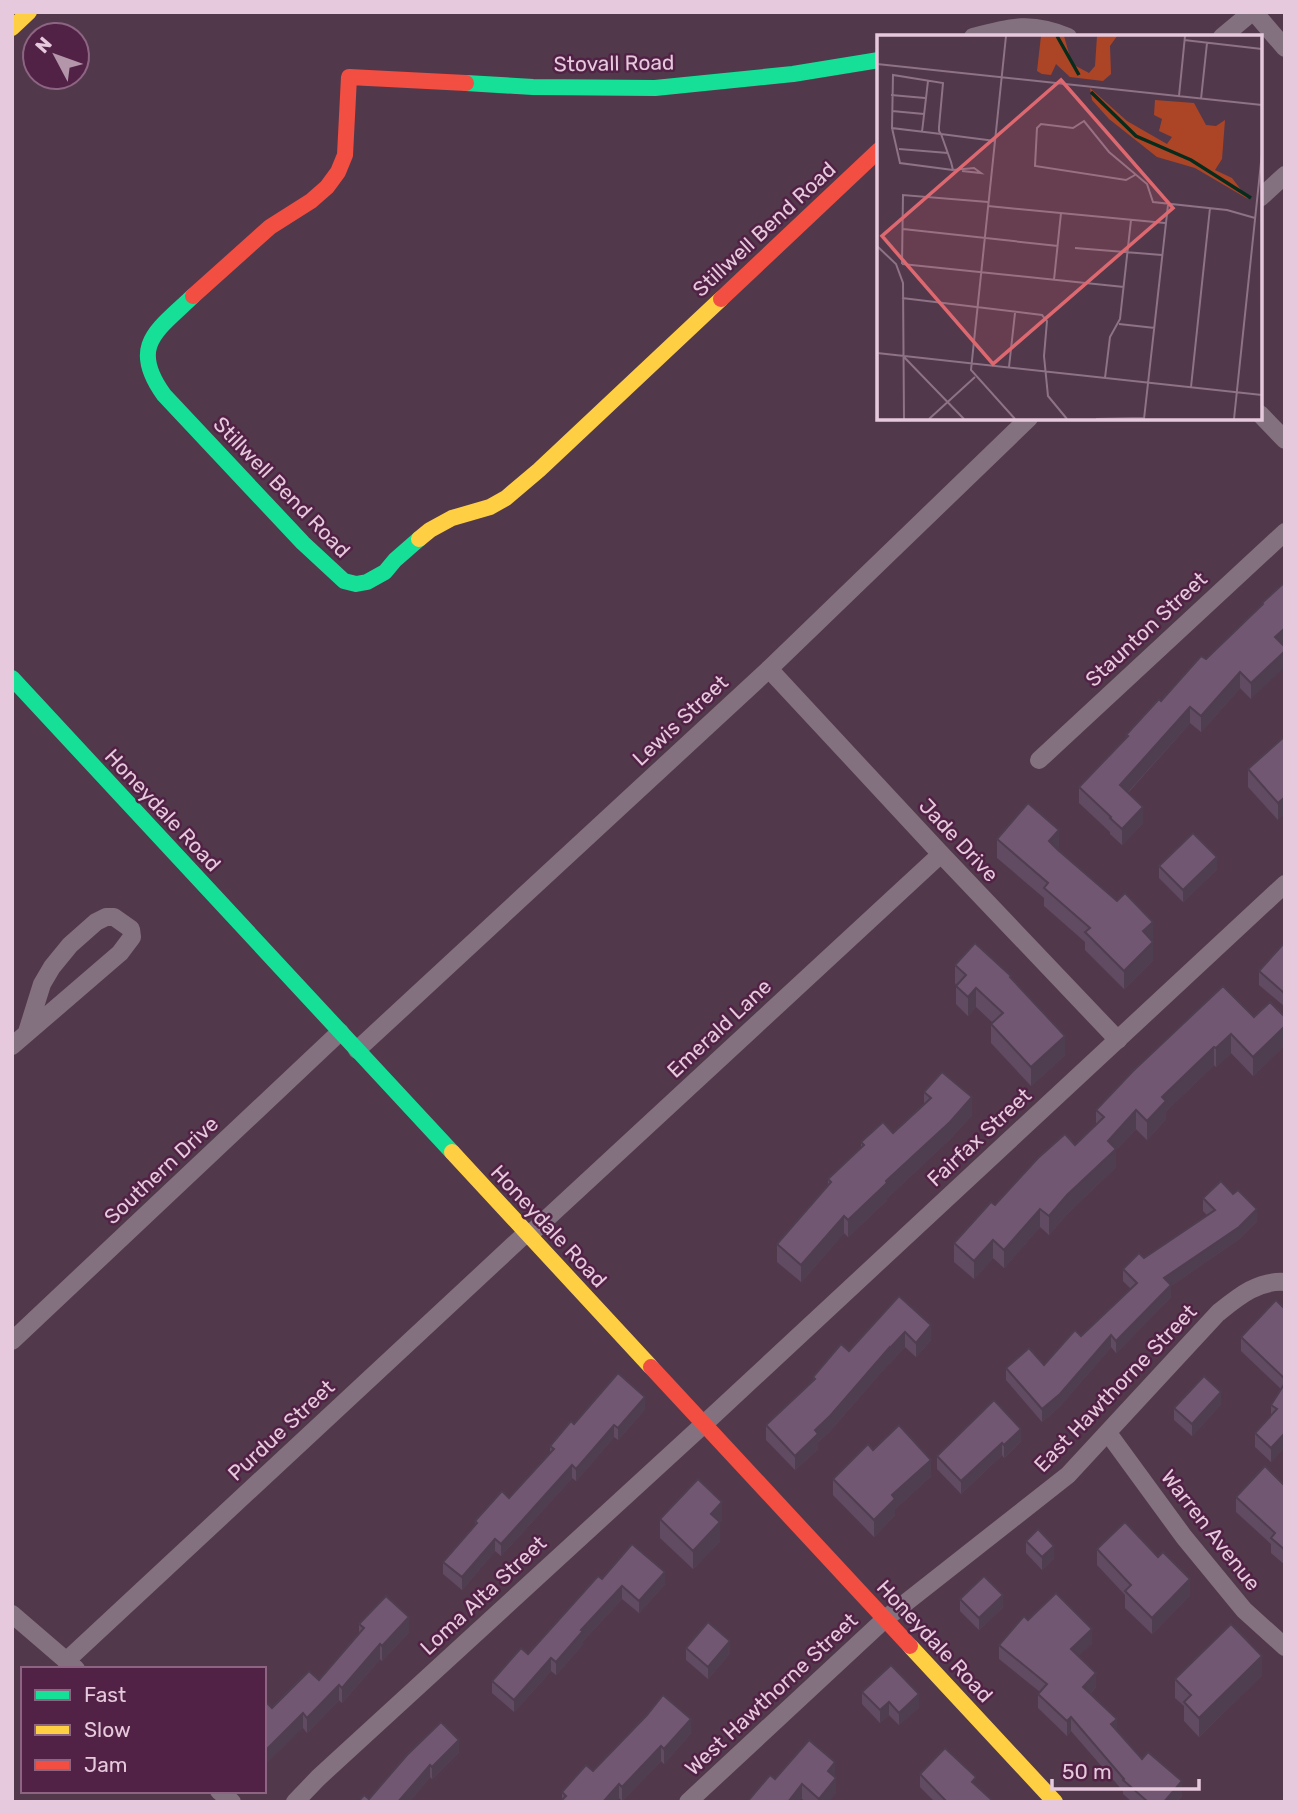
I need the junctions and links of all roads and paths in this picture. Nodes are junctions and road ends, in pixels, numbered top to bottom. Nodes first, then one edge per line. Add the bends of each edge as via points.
1 (29, 12) edge
2 (1253, 12) edge
3 (12, 28) edge
4 (980, 35) edge
5 (1063, 35) edge
6 (1224, 35) edge
7 (1285, 48) edge
8 (877, 60) edge
9 (349, 77) joint
10 (877, 152) edge
11 (1285, 175) edge
12 (1262, 196) edge
13 (1262, 416) edge
14 (1027, 420) edge
15 (1285, 440) edge
16 (1285, 532) edge
17 (769, 668) junction
18 (14, 684) edge
19 (1039, 760) dead end
20 (940, 854) junction
21 (1285, 884) edge
22 (27, 1032) junction
23 (340, 1032) junction
24 (1118, 1040) junction
25 (12, 1045) edge
26 (357, 1050) junction
27 (529, 1235) junction
28 (1285, 1282) edge
29 (12, 1341) edge
30 (704, 1424) junction
31 (1108, 1433) junction
32 (12, 1614) edge
33 (886, 1619) junction
34 (1285, 1647) edge
35 (71, 1665) edge
36 (295, 1802) edge
37 (688, 1802) edge
38 (1055, 1802) edge

1 - 3 street
2 - 6 street
2 - 7 street
4 - 5 street via 1025,26
8 - 9 street, Stovall Road via 656,88
9 - 10 street, Stillwell Bend Road via 345,155 338,172 310,201 270,227 153,336 148,366 164,395 303,543 344,581 356,584 385,572 430,530 506,498
11 - 12 street
13 - 15 street
14 - 17 street, Lewis Street
16 - 19 street, Staunton Street
17 - 20 street, Jade Drive
17 - 26 street, Lewis Street
18 - 23 street, Honeydale Road
20 - 24 street, Jade Drive
20 - 27 street, Emerald Lane
21 - 24 street, Fairfax Street
22 - 22 street via 42,984 71,945 106,917 131,929 132,937 120,953
22 - 25 street
23 - 26 street, Honeydale Road
23 - 29 street, Southern Drive
24 - 30 street, Fairfax Street
26 - 27 street, Honeydale Road
27 - 30 street, Honeydale Road
27 - 35 street, Purdue Street
28 - 31 street, East Hawthorne Street via 1257,1286 1219,1313
30 - 33 street, Honeydale Road
30 - 36 street, Loma Alta Street
31 - 33 street, East Hawthorne Street via 1068,1475
31 - 34 street, Warren Avenue via 1244,1610
32 - 35 street
33 - 37 street, West Hawthorne Street
33 - 38 street, Honeydale Road

